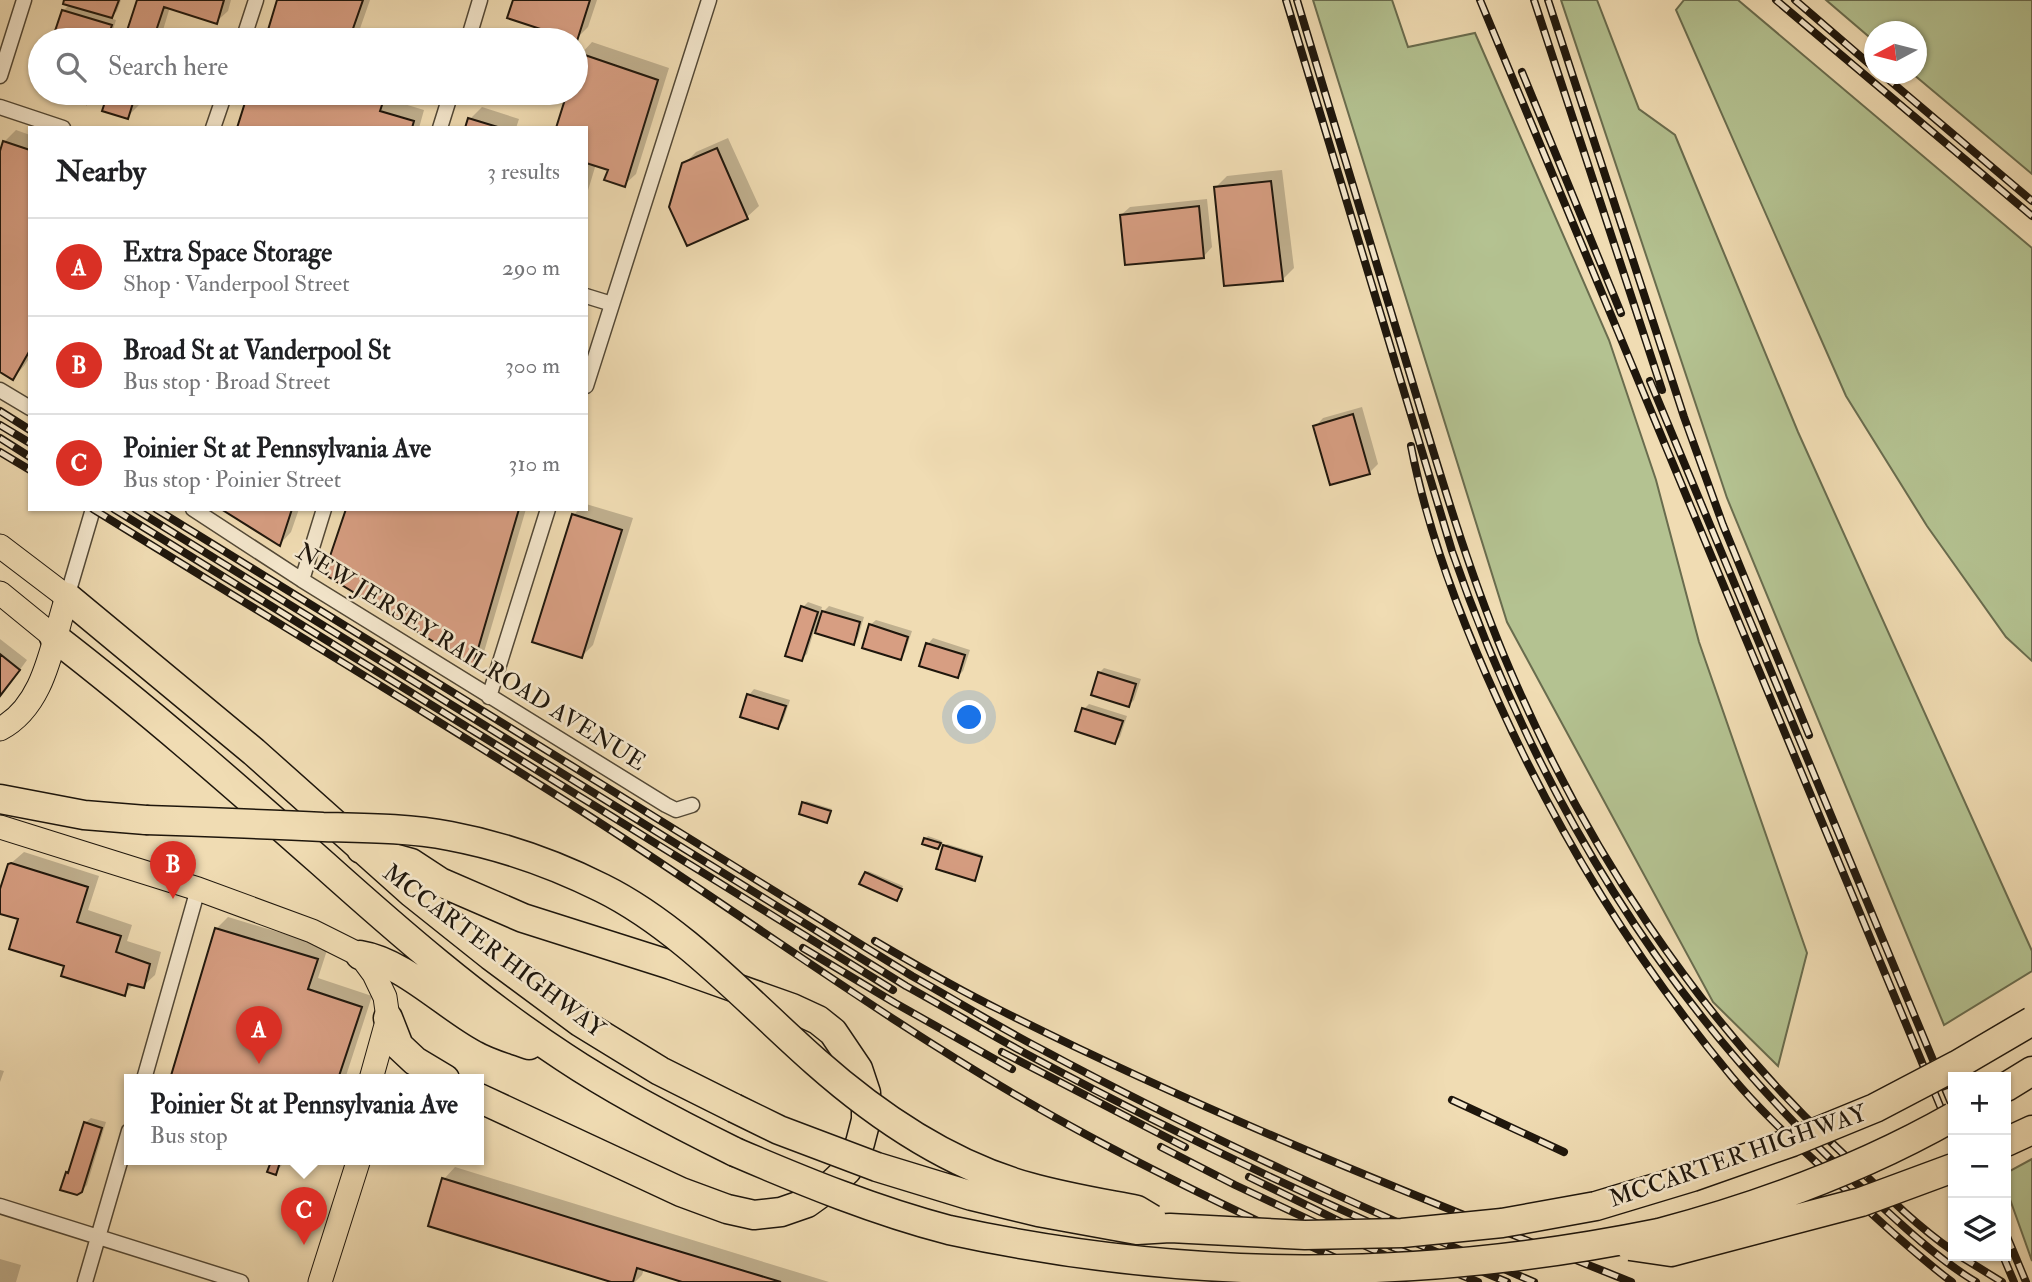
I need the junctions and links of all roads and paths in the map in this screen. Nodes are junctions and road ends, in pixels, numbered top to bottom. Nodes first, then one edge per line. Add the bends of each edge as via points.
1 (24, 0) edge
2 (256, 0) edge
3 (480, 0) edge
4 (709, 0) edge
5 (247, 28) edge
6 (472, 28) edge
7 (0, 76) edge
8 (221, 105) edge
9 (447, 105) edge
10 (0, 107) edge
11 (56, 126) edge
12 (214, 126) edge
13 (441, 126) edge
14 (588, 297) edge
15 (612, 304) junction
16 (588, 380) edge
17 (0, 390) edge
18 (28, 407) edge
19 (92, 511) edge
20 (196, 511) edge
21 (323, 511) edge
22 (547, 511) edge
23 (0, 545) edge
24 (302, 580) junction
25 (0, 593) edge
26 (67, 597) junction
27 (54, 637) junction
28 (489, 697) junction
29 (0, 729) edge
30 (0, 799) edge
31 (692, 805) dead end
32 (0, 827) edge
33 (361, 849) junction
34 (198, 888) junction
35 (360, 955) junction
36 (388, 1018) junction
37 (2032, 1021) edge
38 (563, 1057) junction
39 (2032, 1072) edge
40 (145, 1074) edge
41 (372, 1074) edge
42 (437, 1074) edge
43 (2011, 1084) edge
44 (484, 1100) edge
45 (1948, 1120) edge
46 (2032, 1130) edge
47 (2011, 1140) edge
48 (124, 1149) edge
49 (357, 1165) edge
50 (1948, 1170) edge
51 (0, 1206) edge
52 (1170, 1228) junction
53 (99, 1237) junction
54 (1616, 1244) junction
55 (85, 1282) edge
56 (241, 1282) edge
57 (320, 1282) edge

1 - 7 street
2 - 5 street
3 - 6 street
4 - 15 street
8 - 12 street
9 - 13 street
10 - 11 street
14 - 15 street
15 - 16 street
17 - 18 street
19 - 26 street
20 - 24 street, NEW JERSEY RAILROAD AVENUE
21 - 24 street
22 - 28 street
23 - 26 main road, MCCARTER HIGHWAY
24 - 28 street, NEW JERSEY RAILROAD AVENUE
25 - 27 main road, MCCARTER HIGHWAY
26 - 27 main road
26 - 33 highway, MCCARTER HIGHWAY via 254,752
27 - 29 main road via 32,700 23,713
27 - 38 highway, MCCARTER HIGHWAY via 473,992
28 - 31 street, NEW JERSEY RAILROAD AVENUE via 676,810
30 - 52 highway, bridge via 85,815 146,820 447,835 552,865 643,911 873,1109 921,1140 968,1165 1028,1187 1137,1210
32 - 34 main road
33 - 44 highway via 411,863 440,882 523,918 818,1020 833,1032 858,1069 866,1093 866,1120 846,1170 828,1188 807,1203 754,1215 681,1192
33 - 52 highway, MCCARTER HIGHWAY, bridge via 580,1022 660,1071 779,1130 877,1167 994,1202 1137,1230
34 - 35 main road via 312,931
34 - 40 street
35 - 36 main road via 385,997
35 - 38 highway via 375,957 488,1030
36 - 41 main road
36 - 42 highway via 399,1046
37 - 52 highway, MCCARTER HIGHWAY, bridge via 1875,1108 1754,1155 1596,1206 1502,1223 1402,1233 1305,1235
38 - 54 highway, MCCARTER HIGHWAY, bridge via 675,1122 798,1179 947,1229 1031,1250 1192,1275 1289,1279 1448,1273
39 - 43 highway
45 - 54 highway, MCCARTER HIGHWAY, bridge via 1804,1188
46 - 47 highway
48 - 53 street
49 - 57 main road
50 - 54 highway, bridge via 1861,1202 1671,1252
51 - 53 street
53 - 55 street
53 - 56 street

